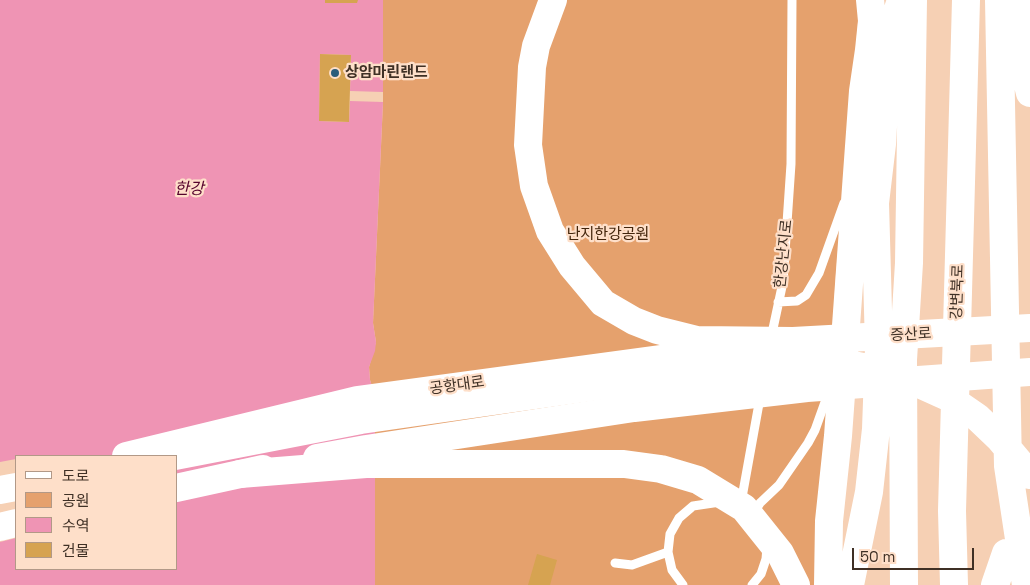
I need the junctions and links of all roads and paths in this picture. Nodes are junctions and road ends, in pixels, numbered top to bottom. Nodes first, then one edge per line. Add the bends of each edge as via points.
1 (553, 0) edge
2 (792, 0) edge
3 (870, 0) edge
4 (902, 0) edge
5 (913, 0) edge
6 (966, 0) edge
7 (999, 0) edge
8 (1020, 0) edge
9 (869, 50) junction
10 (1030, 93) edge
11 (858, 163) junction
12 (875, 203) junction
13 (778, 302) junction
14 (1030, 328) edge
15 (793, 341) junction
16 (843, 358) junction
17 (1030, 372) edge
18 (130, 455) edge
19 (178, 455) edge
20 (1019, 471) edge
21 (240, 474) junction
22 (15, 483) edge
23 (15, 487) edge
24 (178, 488) edge
25 (0, 489) edge
26 (740, 505) junction
27 (752, 514) junction
28 (15, 523) edge
29 (0, 527) edge
30 (668, 552) junction
31 (1006, 553) dead end
32 (615, 563) dead end
33 (683, 585) edge
34 (752, 585) edge
35 (796, 585) edge
36 (828, 585) edge
37 (850, 585) edge
38 (904, 585) edge
39 (954, 585) edge
40 (995, 585) edge
41 (1026, 585) edge

1 - 15 main road via 532,67 528,145 534,186 550,230 572,266 603,303 634,322 657,330 697,340
2 - 13 lane, 한강난지로 via 791,164 783,282
3 - 9 main road
4 - 12 main road via 888,40
5 - 38 main road via 909,263 903,360
6 - 39 main road, 강변북로 via 952,511
7 - 20 main road
8 - 10 main road via 1020,54
9 - 11 main road
9 - 12 main road
11 - 13 lane via 819,273 806,295 797,301
11 - 16 main road
12 - 37 main road via 879,346 876,429 869,492
13 - 26 lane, 한강난지로
14 - 15 main road, 증산로
15 - 18 main road, 공항대로 via 357,400
16 - 27 lane via 808,443 779,485
16 - 36 main road via 829,521
17 - 21 main road via 807,388 634,408 366,449
19 - 20 main road via 361,420 641,380 814,362 892,374 948,397 977,417 999,438
20 - 41 main road
21 - 24 main road
21 - 35 main road via 366,464 624,464 661,469 698,480 744,508 780,553
22 - 25 main road
23 - 25 main road
26 - 27 lane
26 - 30 lane via 728,501 692,506 679,518 670,534
27 - 34 lane via 762,526 767,542 766,559
28 - 29 main road
30 - 32 lane via 632,565
30 - 33 lane via 672,570
31 - 40 main road

